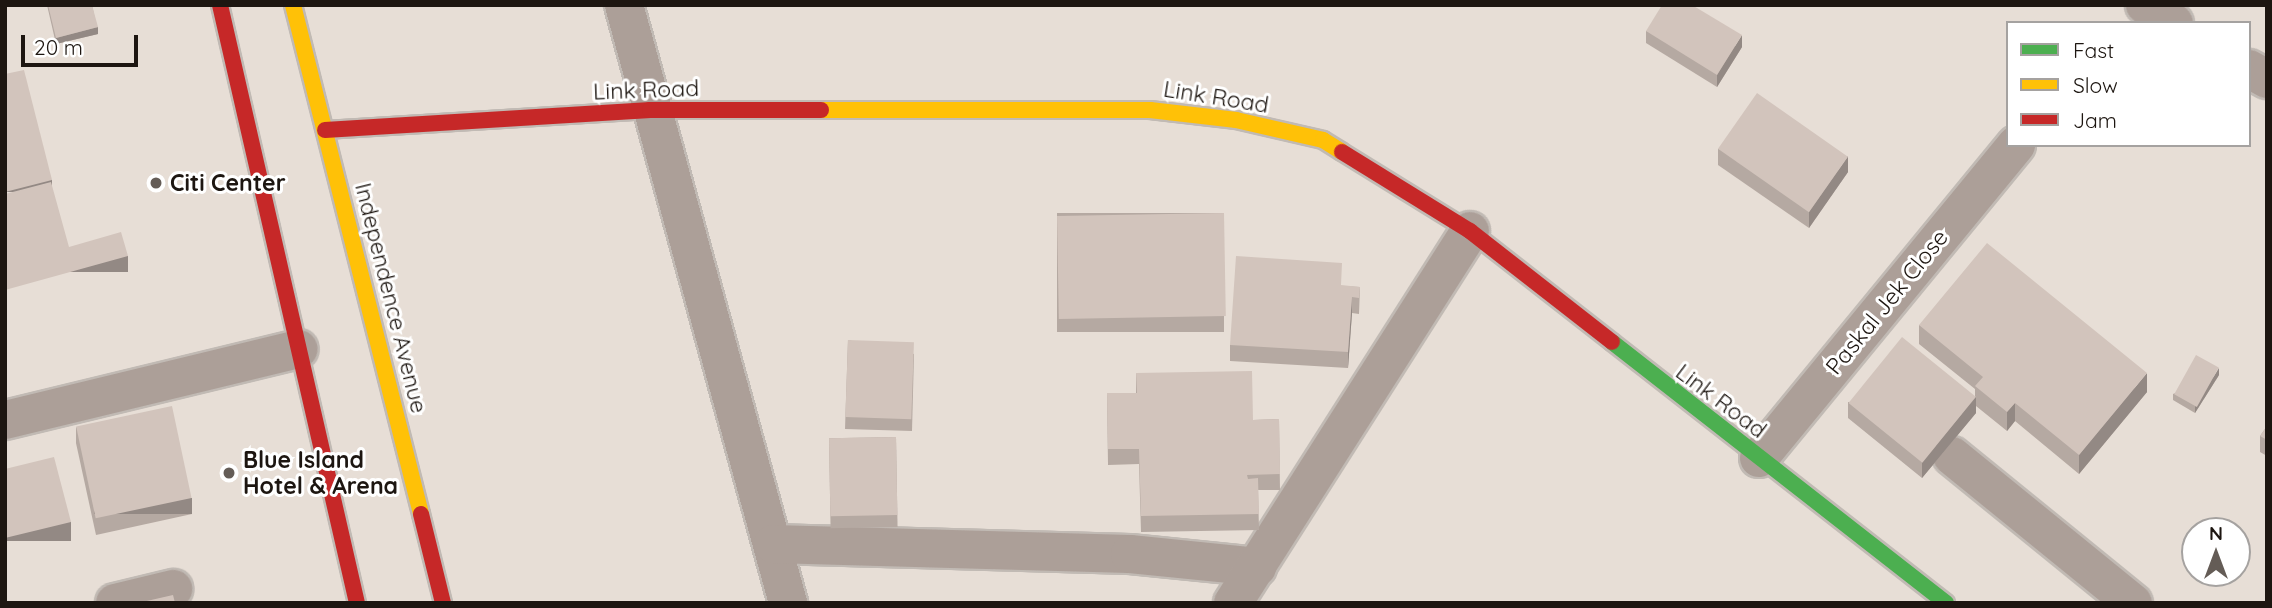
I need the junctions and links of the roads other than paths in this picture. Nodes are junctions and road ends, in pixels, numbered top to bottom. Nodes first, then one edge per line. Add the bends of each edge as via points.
1 (220, 5) edge
2 (293, 5) edge
3 (624, 5) edge
4 (2132, 5) edge
5 (2145, 5) edge
6 (2119, 21) edge
7 (2171, 21) edge
8 (2251, 70) edge
9 (2267, 79) edge
10 (650, 110) junction
11 (325, 131) junction
12 (2014, 147) edge
13 (1470, 231) junction
14 (299, 349) junction
15 (5, 420) edge
16 (1952, 456) dead end
17 (1759, 458) junction
18 (773, 544) junction
19 (1257, 567) junction
20 (173, 589) dead end
21 (115, 603) edge
22 (357, 603) edge
23 (443, 603) edge
24 (788, 603) edge
25 (1233, 603) edge
26 (1946, 603) edge
27 (2133, 603) edge

1 - 14 street
2 - 11 street, Independence Avenue
3 - 10 street
4 - 6 street
5 - 7 street
8 - 9 street
10 - 11 street, Link Road
10 - 13 street, Link Road via 1150,110 1236,120 1323,140
10 - 18 street
11 - 23 street, Independence Avenue
12 - 17 street, Paskal Jek Close
13 - 17 street, Link Road
13 - 19 street
14 - 15 street
14 - 22 street
16 - 27 street
17 - 26 street, Link Road
18 - 19 street via 1130,554
18 - 24 street
19 - 25 street
20 - 21 street

